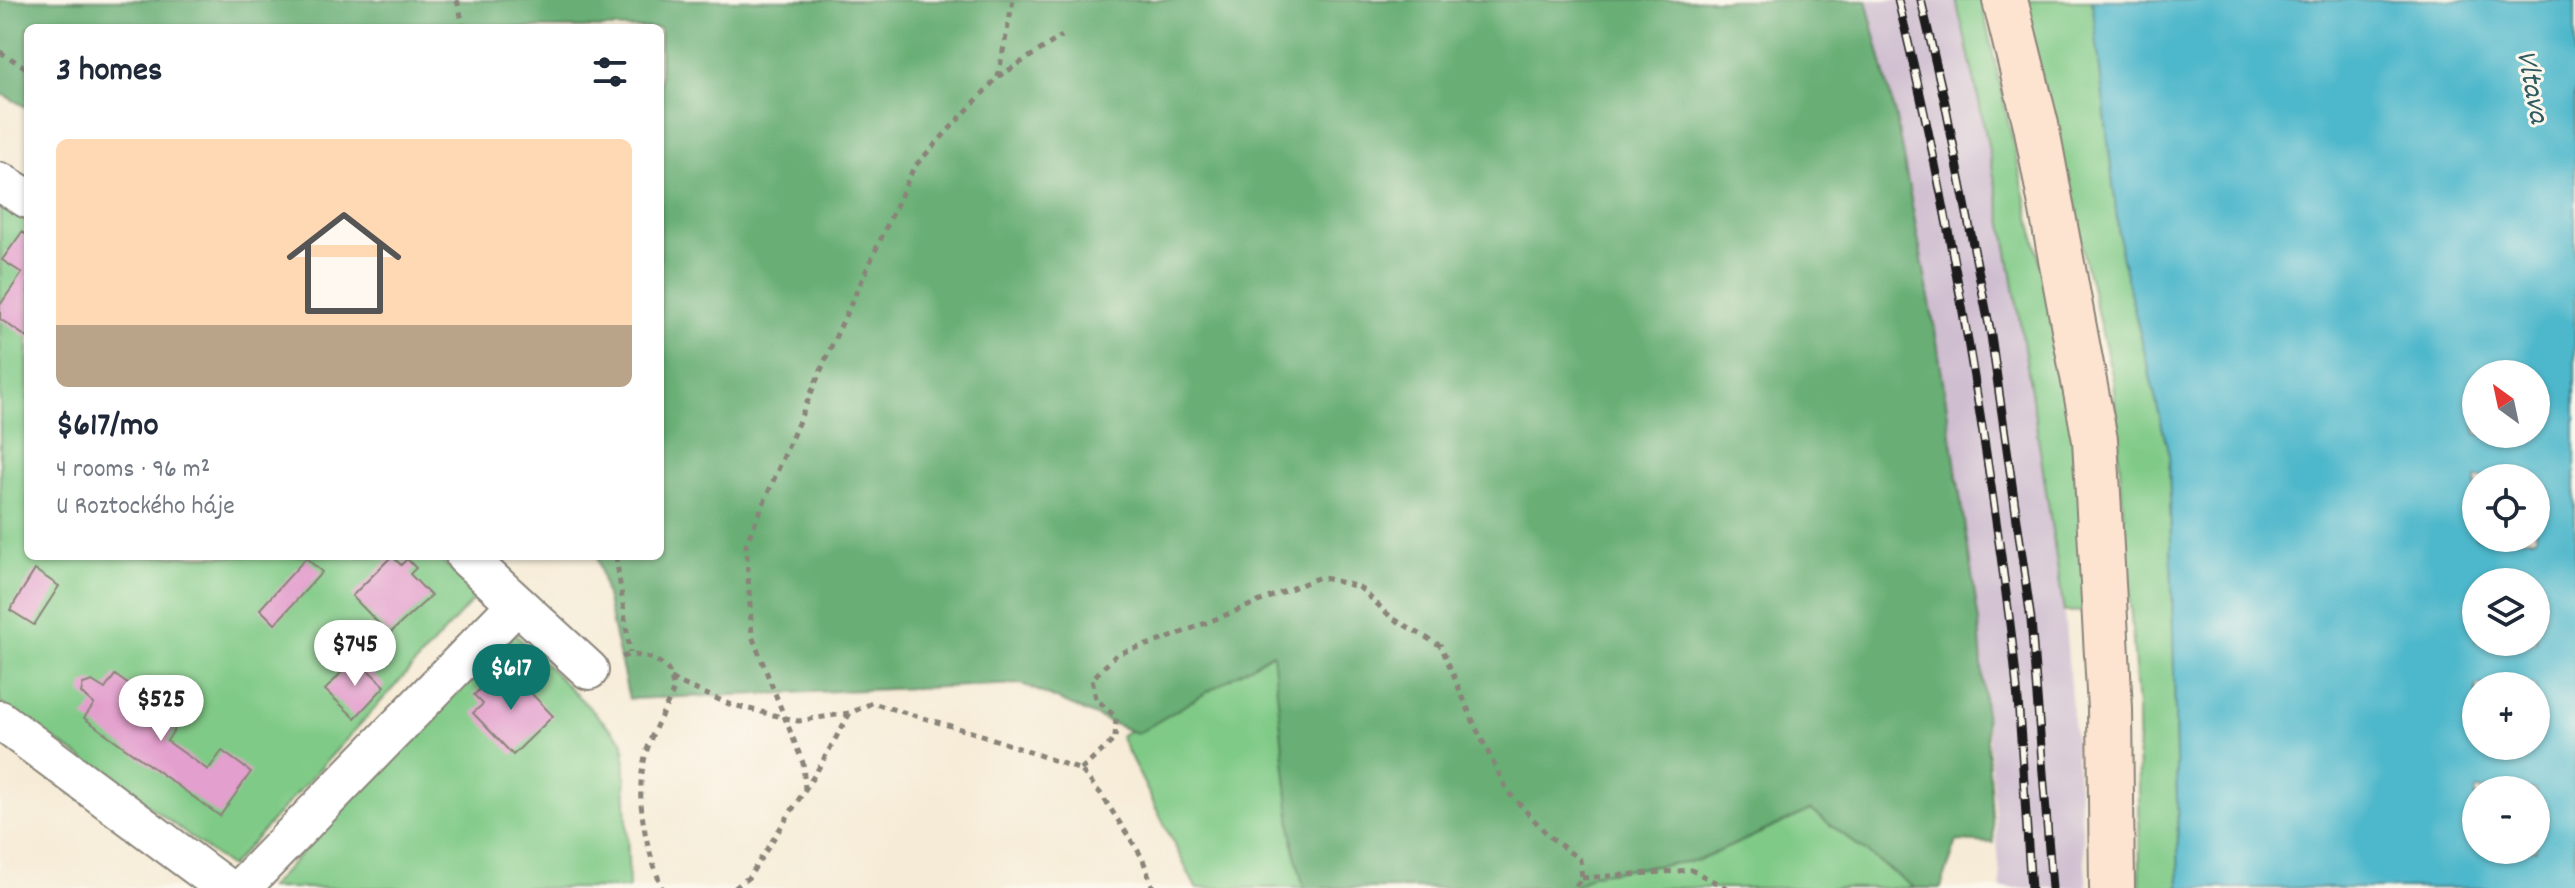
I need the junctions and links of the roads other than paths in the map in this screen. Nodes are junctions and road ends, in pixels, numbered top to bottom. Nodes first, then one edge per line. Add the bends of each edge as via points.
1 (2005, 0) edge
2 (0, 182) edge
3 (24, 197) edge
4 (469, 560) edge
5 (516, 605) junction
6 (589, 670) dead end
7 (0, 720) edge
8 (226, 888) edge
9 (241, 888) edge
10 (2112, 888) edge

1 - 10 main road via 2036,125 2095,440 2110,709
2 - 3 street
4 - 5 street
5 - 6 street
5 - 9 street
7 - 8 street

